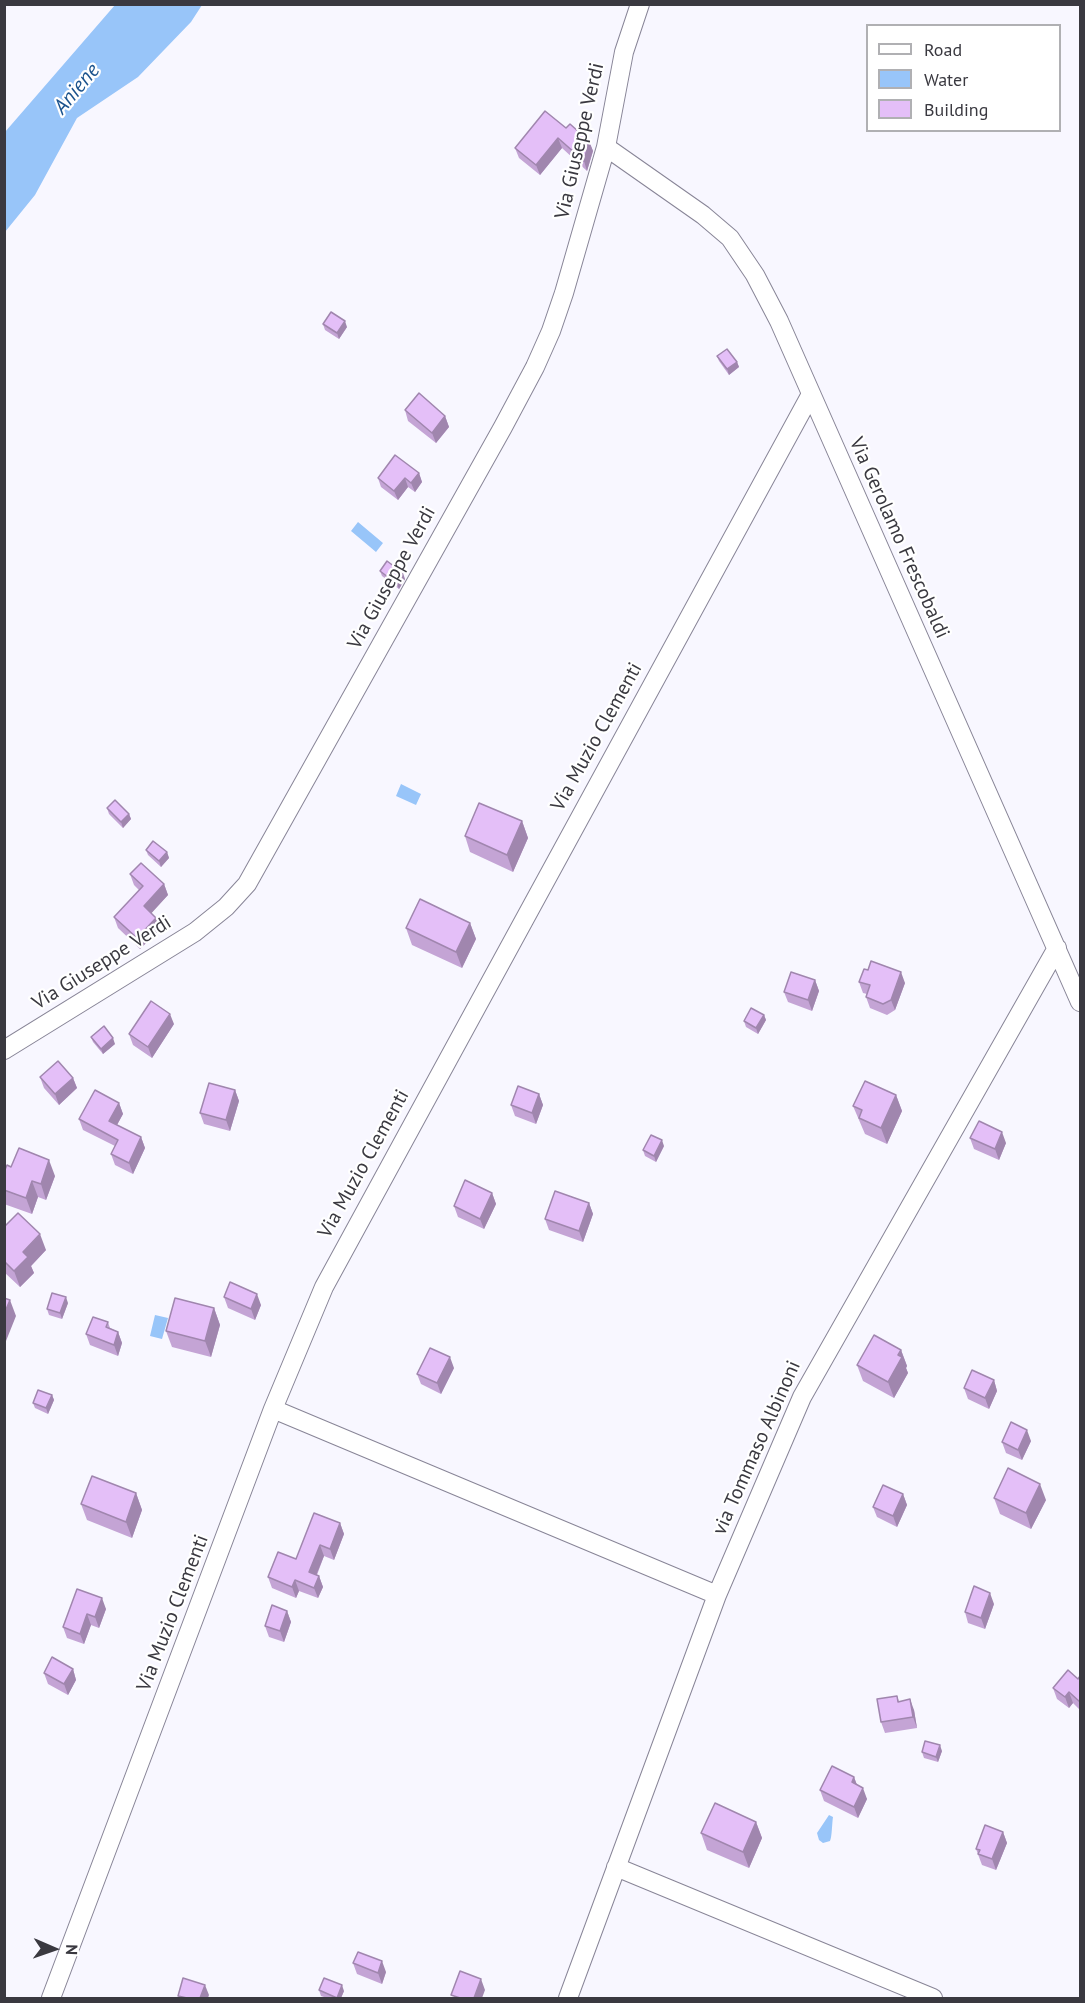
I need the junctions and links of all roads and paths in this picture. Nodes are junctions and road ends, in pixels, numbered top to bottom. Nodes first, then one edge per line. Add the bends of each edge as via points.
1 (640, 4) edge
2 (606, 147) junction
3 (811, 394) junction
4 (1057, 948) junction
5 (1080, 1002) edge
6 (4, 1050) edge
7 (273, 1409) junction
8 (717, 1595) junction
9 (616, 1867) junction
10 (51, 1998) edge
11 (568, 1998) edge
12 (933, 1998) edge

1 - 2 street, Via Giuseppe Verdi via 624,52
2 - 3 street, Via Gerolamo Frescobaldi via 730,238 755,275
2 - 6 street, Via Giuseppe Verdi via 564,293 535,367 247,884 195,932
3 - 4 street, Via Gerolamo Frescobaldi
3 - 7 street, Via Muzio Clementi via 342,1251
4 - 5 street, Via Gerolamo Frescobaldi
4 - 8 street, via Tommaso Albinoni via 802,1397
7 - 8 street
7 - 10 street, Via Muzio Clementi
8 - 9 street, via Tommaso Albinoni
9 - 11 street, via Tommaso Albinoni
9 - 12 street

